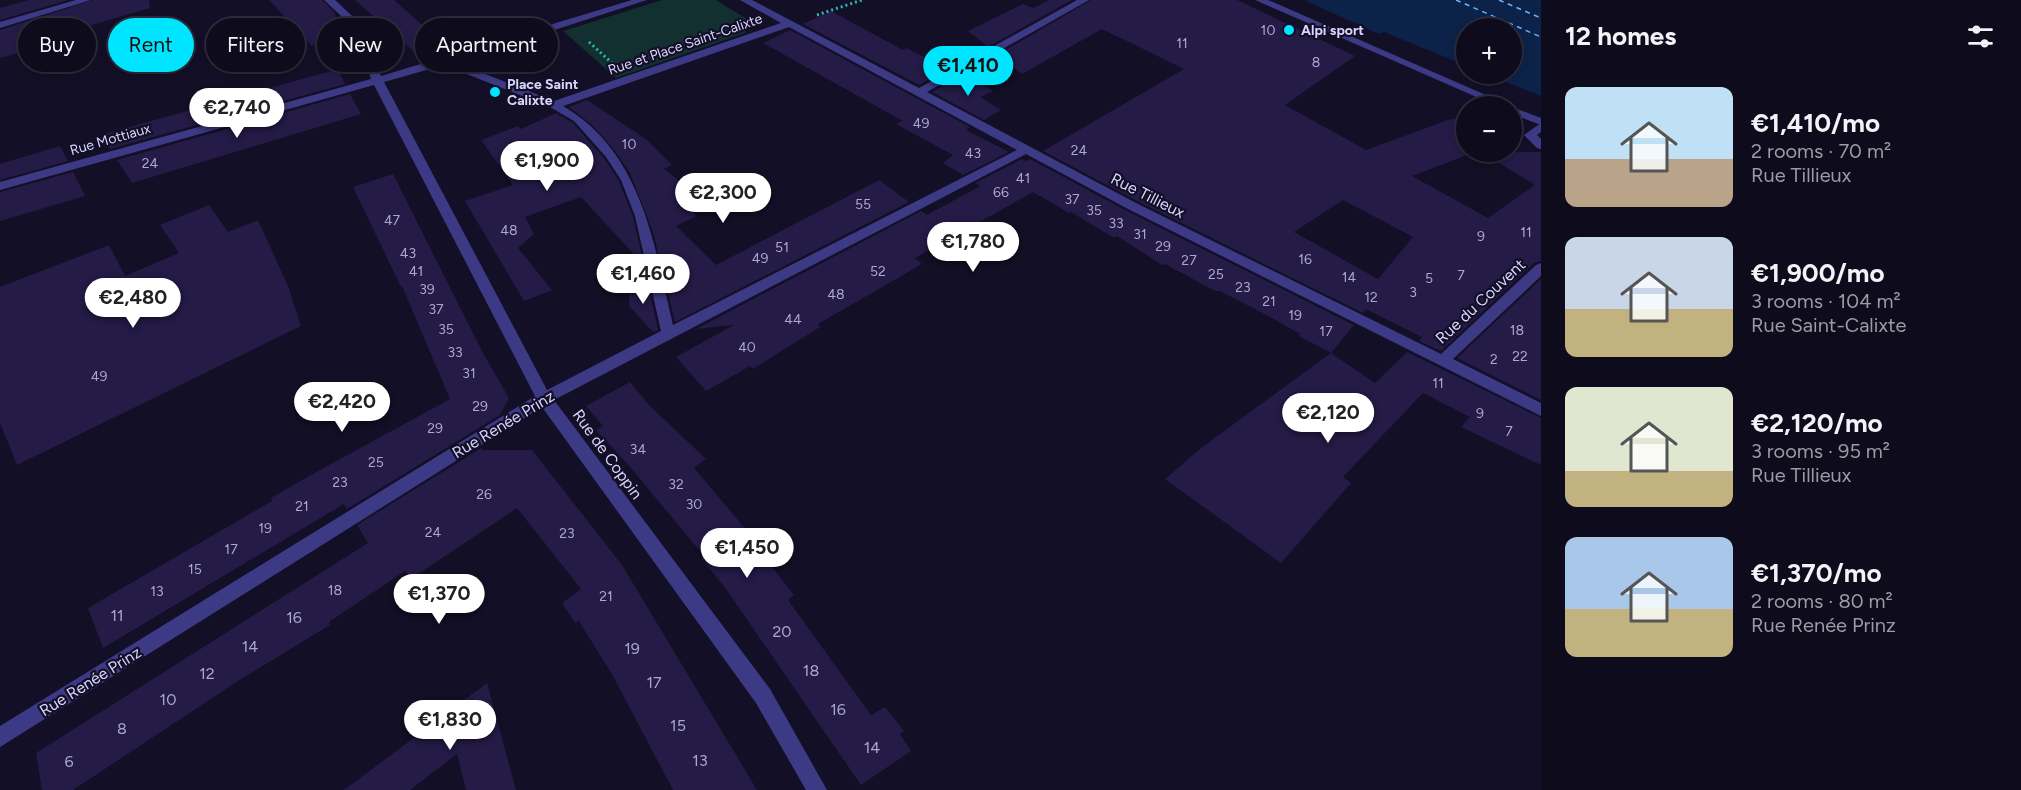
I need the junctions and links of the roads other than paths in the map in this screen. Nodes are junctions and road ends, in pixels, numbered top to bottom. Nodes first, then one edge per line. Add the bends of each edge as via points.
1 (86, 0) edge
2 (329, 0) edge
3 (642, 0) edge
4 (745, 0) edge
5 (1084, 0) edge
6 (1260, 0) edge
7 (791, 23) junction
8 (0, 25) edge
9 (558, 26) edge
10 (415, 70) edge
11 (470, 72) edge
12 (377, 80) junction
13 (918, 93) junction
14 (1482, 96) edge
15 (554, 105) junction
16 (1522, 115) edge
17 (1541, 124) edge
18 (1541, 146) edge
19 (1027, 149) junction
20 (0, 186) edge
21 (1541, 268) edge
22 (668, 332) junction
23 (1443, 360) junction
24 (544, 398) junction
25 (1541, 410) edge
26 (0, 737) edge
27 (816, 790) edge

1 - 8 street
2 - 12 street, Rue de Coppin via 360,27
3 - 9 street, Rue Mottiaux
4 - 7 street, Rue Tillieux
5 - 13 street
6 - 14 street
7 - 13 street, Rue Tillieux
7 - 15 street, Rue et Place Saint-Calixte
10 - 12 street, Rue Mottiaux
11 - 15 street
12 - 20 street, Rue Mottiaux
12 - 24 street, Rue de Coppin
13 - 19 street, Rue Tillieux
15 - 22 street via 578,119 611,155 627,180 641,216
16 - 17 street
17 - 18 street via 1530,135
19 - 22 street, Rue Renée Prinz
19 - 23 street, Rue Tillieux via 1132,206
21 - 23 street, Rue du Couvent
22 - 24 street, Rue Renée Prinz
23 - 25 street, Rue Tillieux
24 - 26 street, Rue Renée Prinz
24 - 27 street, Rue de Coppin via 763,696

